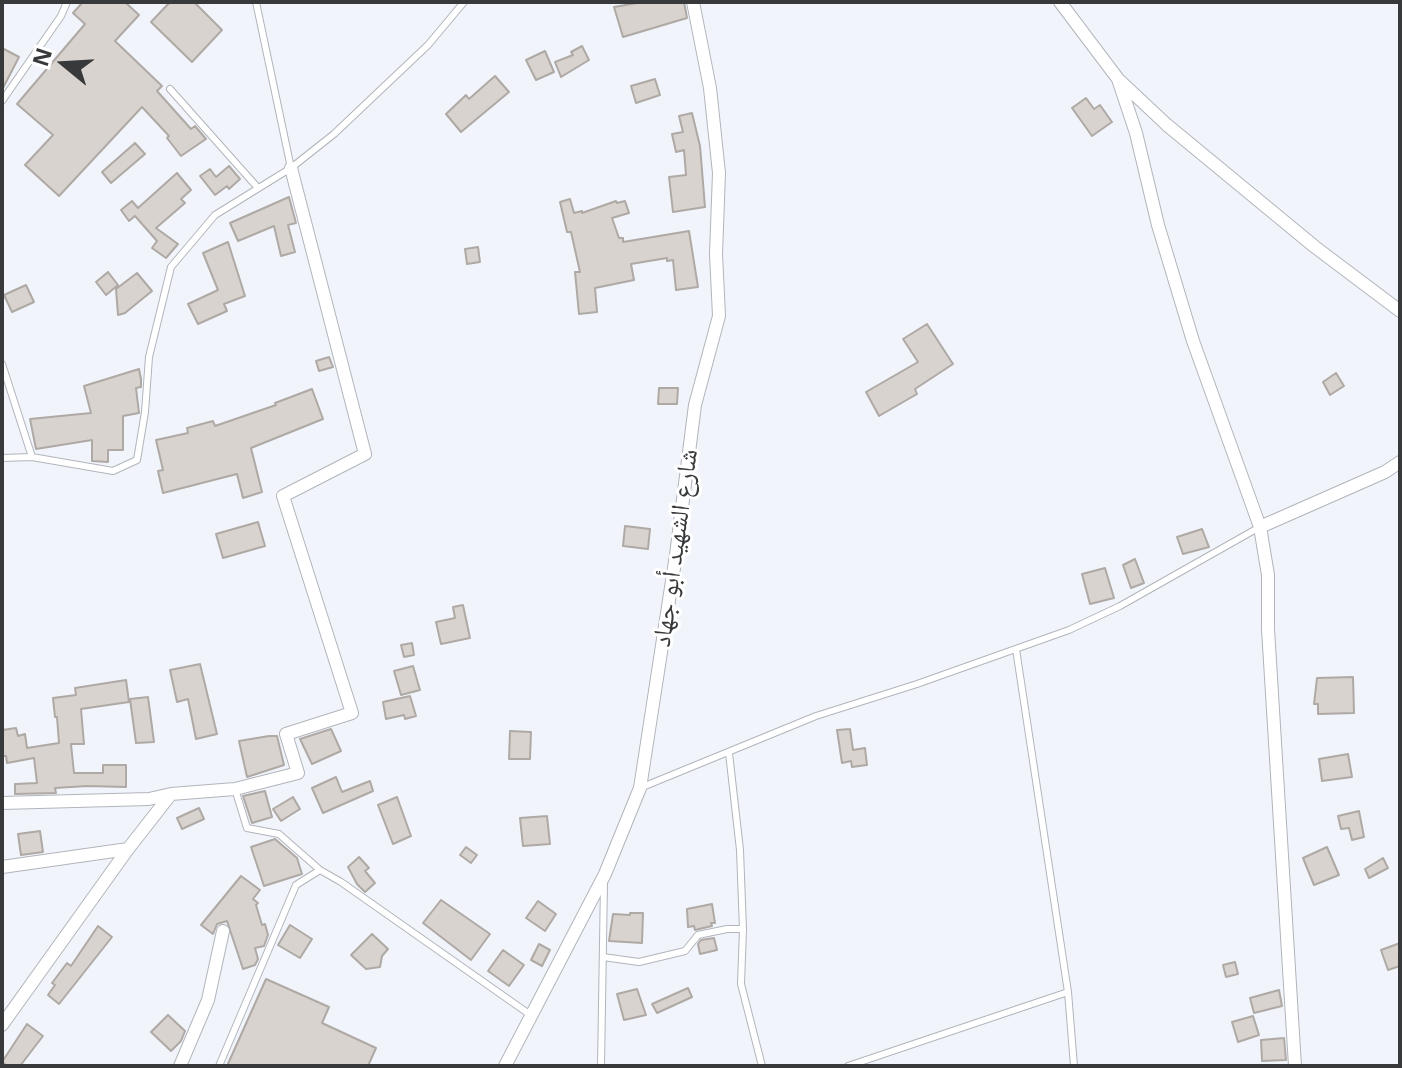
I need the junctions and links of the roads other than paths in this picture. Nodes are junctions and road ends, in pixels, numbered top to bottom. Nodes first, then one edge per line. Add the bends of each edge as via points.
1 (67, 2) edge
2 (256, 2) edge
3 (464, 2) edge
4 (693, 2) edge
5 (1060, 2) edge
6 (1118, 79) junction
7 (170, 89) dead end
8 (2, 101) edge
9 (291, 168) junction
10 (258, 188) junction
11 (1400, 311) edge
12 (2, 364) edge
13 (32, 457) junction
14 (2, 458) edge
15 (1400, 462) edge
16 (1260, 527) junction
17 (1016, 649) junction
18 (729, 753) junction
19 (640, 788) junction
20 (235, 789) junction
21 (171, 794) junction
22 (2, 803) edge
23 (128, 849) junction
24 (2, 867) edge
25 (320, 870) junction
26 (605, 874) junction
27 (743, 929) junction
28 (223, 931) dead end
29 (603, 957) junction
30 (1068, 992) junction
31 (532, 1016) junction
32 (2, 1025) edge
33 (1293, 1065) edge
34 (180, 1066) edge
35 (219, 1066) edge
36 (505, 1066) edge
37 (601, 1066) edge
38 (762, 1066) edge
39 (848, 1066) edge
40 (1074, 1066) edge

1 - 8 lane
2 - 9 lane
3 - 9 lane via 386,86
4 - 19 street, شارع الشهيد أبو جهاد via 719,173 719,316 695,405
5 - 6 street
6 - 11 street via 1189,144
6 - 16 street via 1193,341
7 - 10 lane
9 - 10 lane
9 - 20 street via 365,454 283,496 352,713 286,734 298,773
10 - 13 lane via 215,215 171,267 149,357 137,460 113,471
12 - 13 lane
13 - 14 lane
15 - 16 street
16 - 17 lane via 1120,606
16 - 33 street via 1268,575
17 - 18 lane via 816,716
17 - 30 lane
18 - 19 lane
18 - 27 lane
19 - 26 street, شارع الشهيد أبو جهاد
20 - 21 street
20 - 25 lane via 247,828 279,834
21 - 22 street
21 - 23 street
23 - 24 street
23 - 32 street
25 - 31 lane
25 - 35 lane via 296,885
26 - 29 lane
26 - 31 street, شارع الشهيد أبو جهاد
27 - 29 lane via 698,935 685,951 639,962
27 - 38 lane via 741,984
28 - 34 street via 208,1000
29 - 37 lane
30 - 39 lane
30 - 40 lane
31 - 36 street, شارع الشهيد أبو جهاد

